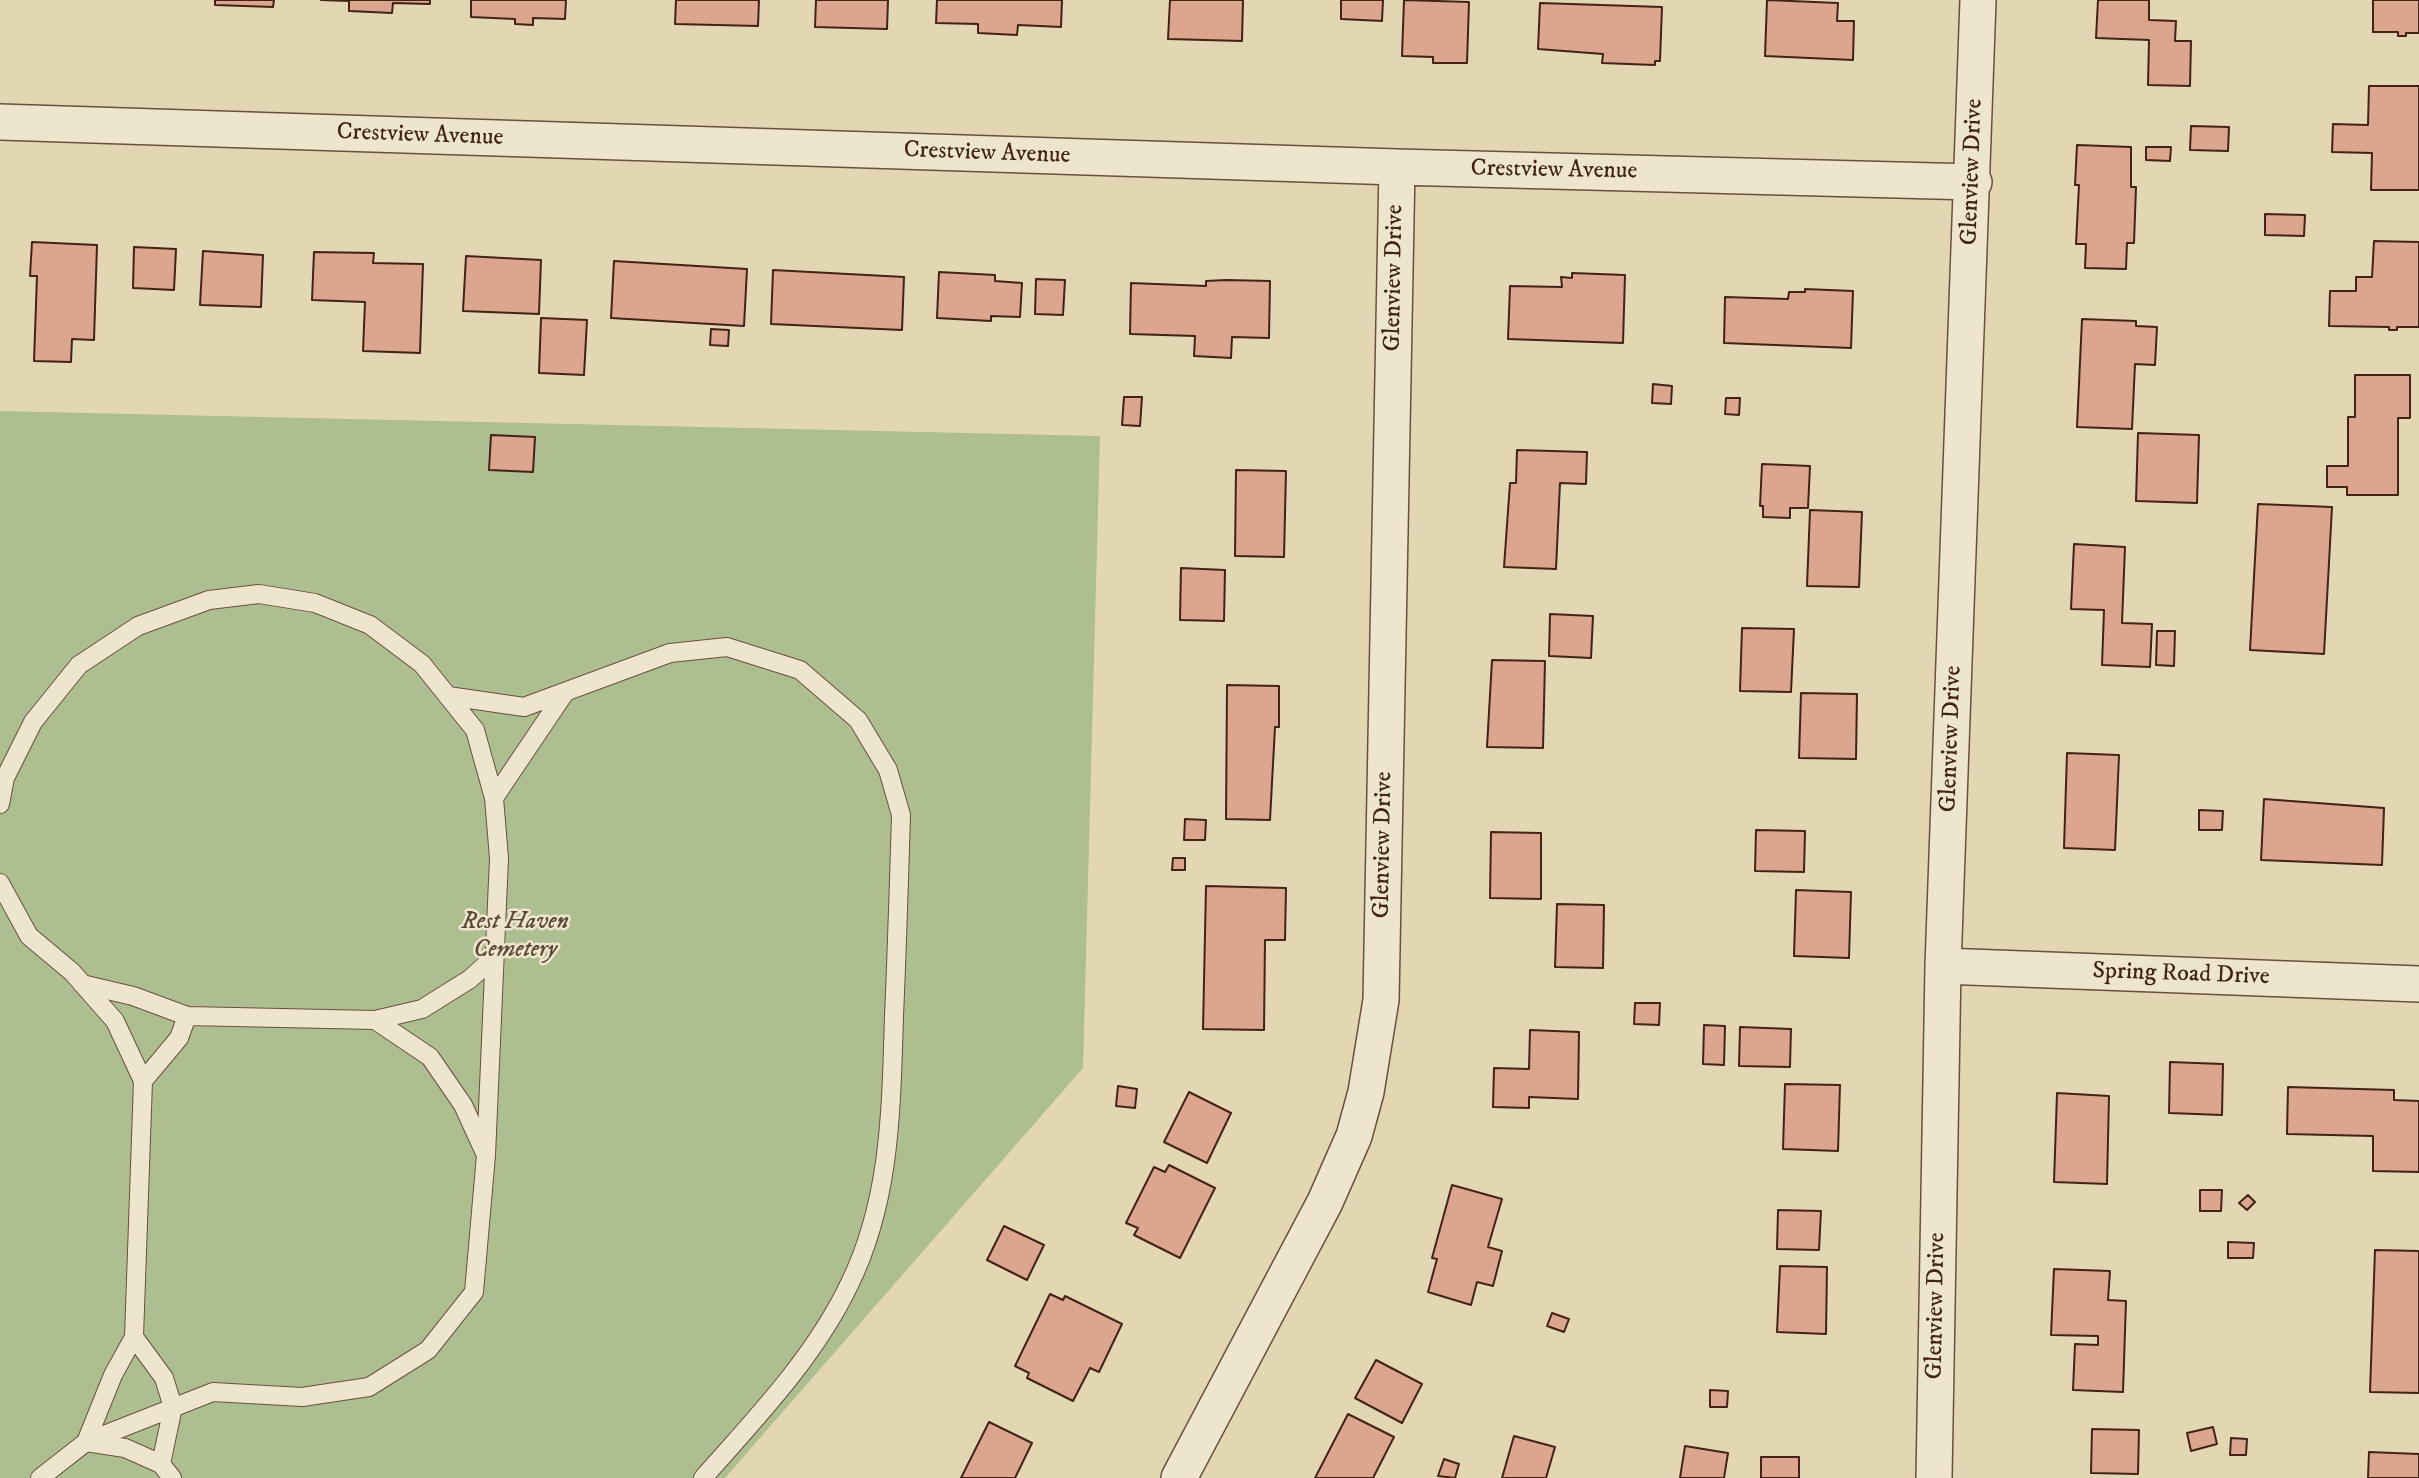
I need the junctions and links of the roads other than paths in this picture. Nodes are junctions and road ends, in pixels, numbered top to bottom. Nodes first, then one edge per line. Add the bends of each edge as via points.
1 (1978, 0) edge
2 (0, 122) edge
3 (1397, 167) junction
4 (1974, 182) junction
5 (564, 694) junction
6 (448, 696) junction
7 (494, 798) junction
8 (0, 804) edge
9 (0, 883) edge
10 (494, 957) junction
11 (1942, 966) junction
12 (82, 984) junction
13 (2419, 984) edge
14 (187, 1016) junction
15 (375, 1020) junction
16 (143, 1080) junction
17 (486, 1156) junction
18 (134, 1337) junction
19 (173, 1407) junction
20 (86, 1442) junction
21 (167, 1471) edge
22 (40, 1478) edge
23 (703, 1478) edge
24 (1178, 1478) edge
25 (1934, 1478) edge

1 - 4 street, Glenview Drive
2 - 3 street, Crestview Avenue
3 - 4 street, Crestview Avenue
3 - 24 street, Glenview Drive via 1381,986 1376,1044 1354,1136 1325,1202
4 - 11 street, Glenview Drive
5 - 6 lane via 524,707
5 - 7 lane
5 - 23 lane via 670,653 727,647 800,670 858,720 888,770 901,815 890,1132 880,1203 849,1285 811,1348
6 - 7 lane via 475,730
6 - 8 lane via 422,664 370,625 315,603 259,594 209,600 138,626 79,665 33,722 5,778
7 - 10 lane via 499,858
9 - 12 lane via 29,936
10 - 15 lane via 470,979 422,1009
10 - 17 lane
11 - 13 street, Spring Road Drive
11 - 25 street, Glenview Drive
12 - 14 lane
12 - 16 lane via 115,1021
14 - 15 lane
14 - 16 lane via 179,1038
15 - 17 lane via 430,1057 463,1105
16 - 18 lane
17 - 19 lane via 474,1292 428,1350 369,1387 302,1397 214,1392
18 - 19 lane via 164,1378
18 - 20 lane
19 - 20 lane
19 - 21 lane
20 - 21 lane via 125,1448
20 - 22 lane

